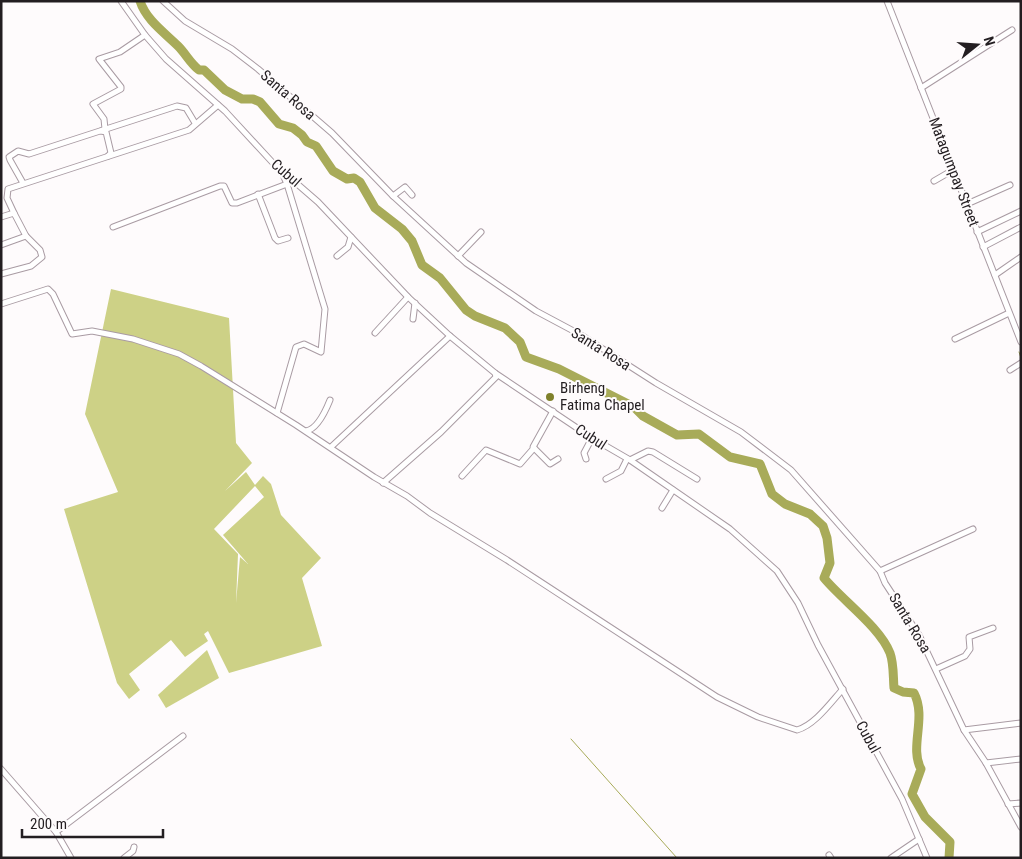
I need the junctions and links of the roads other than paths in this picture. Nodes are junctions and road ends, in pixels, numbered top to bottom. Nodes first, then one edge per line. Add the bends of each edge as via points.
1 (121, 1) edge
2 (163, 1) edge
3 (887, 1) edge
4 (1012, 30) dead end
5 (145, 35) junction
6 (921, 88) junction
7 (218, 105) junction
8 (195, 123) junction
9 (103, 130) junction
10 (108, 156) junction
11 (953, 170) junction
12 (287, 174) junction
13 (934, 182) dead end
14 (23, 183) junction
15 (288, 184) junction
16 (1010, 186) dead end
17 (258, 194) junction
18 (412, 194) dead end
19 (393, 196) junction
20 (967, 204) junction
21 (1021, 211) edge
22 (14, 213) junction
23 (1, 217) edge
24 (113, 227) dead end
25 (1021, 227) edge
26 (481, 232) dead end
27 (977, 232) junction
28 (26, 236) junction
29 (351, 237) junction
30 (288, 238) dead end
31 (1, 245) edge
32 (983, 247) junction
33 (337, 256) dead end
34 (458, 256) junction
35 (1021, 257) edge
36 (1, 274) edge
37 (995, 275) junction
38 (408, 297) junction
39 (414, 303) junction
40 (1, 304) edge
41 (1009, 313) junction
42 (413, 319) dead end
43 (375, 332) dead end
44 (450, 336) junction
45 (955, 339) dead end
46 (1021, 342) edge
47 (1021, 363) edge
48 (1010, 370) dead end
49 (495, 373) junction
50 (330, 400) dead end
51 (553, 411) junction
52 (276, 413) junction
53 (306, 432) junction
54 (592, 438) junction
55 (331, 447) junction
56 (534, 448) junction
57 (558, 459) dead end
58 (586, 459) dead end
59 (628, 459) junction
60 (462, 476) dead end
61 (606, 479) dead end
62 (697, 479) dead end
63 (383, 483) junction
64 (672, 490) junction
65 (662, 508) dead end
66 (973, 529) dead end
67 (880, 571) junction
68 (993, 628) dead end
69 (936, 669) junction
70 (843, 689) junction
71 (1021, 723) edge
72 (964, 730) junction
73 (183, 736) dead end
74 (1021, 760) edge
75 (986, 762) junction
76 (1, 769) edge
77 (1021, 803) edge
78 (1008, 804) junction
79 (1021, 827) edge
80 (56, 832) junction
81 (919, 839) junction
82 (134, 847) dead end
83 (71, 858) edge
84 (124, 858) edge
85 (891, 858) edge
86 (927, 858) edge

1 - 5 street, Cubul
2 - 19 street, Santa Rosa via 185,22 258,69 332,133
3 - 6 street, Matagumpay Street
4 - 6 street
5 - 7 street, Cubul via 166,59
5 - 9 street via 120,52 99,59 121,90 93,104 104,119
6 - 11 street, Matagumpay Street
7 - 8 street
7 - 12 street, Cubul
8 - 9 street via 186,108 177,106
8 - 10 street via 193,128 184,132
9 - 10 street via 111,153
9 - 14 street via 29,154 18,151 12,154 10,160
10 - 14 street
11 - 13 street
11 - 20 street, Matagumpay Street
12 - 15 street via 284,177
12 - 29 street, Cubul
14 - 22 street via 6,191
15 - 17 street
15 - 52 street via 324,309 321,352 304,344 296,347
16 - 20 street
17 - 24 street via 232,203 224,186 220,186
17 - 30 street via 275,238 278,241
18 - 19 street via 404,187
19 - 34 street, Santa Rosa
20 - 27 street, Matagumpay Street
21 - 27 street
22 - 23 street
22 - 28 street
25 - 32 street
26 - 34 street
27 - 32 street, Matagumpay Street
28 - 31 street
28 - 36 street via 40,250 42,257 30,266
29 - 33 street via 348,247
29 - 38 street, Cubul
32 - 37 street, Matagumpay Street
34 - 67 street, Santa Rosa via 536,311 582,335 741,432 791,470
35 - 37 street
37 - 41 street, Matagumpay Street
38 - 39 street, Cubul
38 - 43 street
39 - 42 street
39 - 44 street, Cubul
40 - 52 street via 48,289 72,334 92,331 112,334 179,354
41 - 45 street
41 - 46 street, Matagumpay Street
44 - 49 street, Cubul
44 - 55 street
47 - 48 street
49 - 51 street, Cubul
49 - 63 street via 496,377 470,405
50 - 53 street via 319,421
51 - 54 street, Cubul
51 - 56 street
52 - 53 street
53 - 55 street
54 - 58 street via 584,453
54 - 59 street, Cubul
55 - 63 street
56 - 57 street via 550,464
56 - 60 street via 520,464 486,450
59 - 61 street via 621,471
59 - 62 street via 653,452
59 - 64 street, Cubul
63 - 70 street via 717,697 744,711 797,730 820,713
64 - 65 street
64 - 70 street, Cubul via 730,529 777,571 798,603
66 - 67 street
67 - 69 street, Santa Rosa
68 - 69 street via 969,637 970,649 965,656
69 - 72 street, Santa Rosa
70 - 81 street, Cubul via 906,806
71 - 72 street
72 - 75 street, Santa Rosa
73 - 80 street
74 - 75 street
75 - 78 street, Santa Rosa
76 - 80 street
77 - 78 street
78 - 79 street, Santa Rosa
80 - 83 street
81 - 85 street
81 - 86 street, Cubul
82 - 84 street

